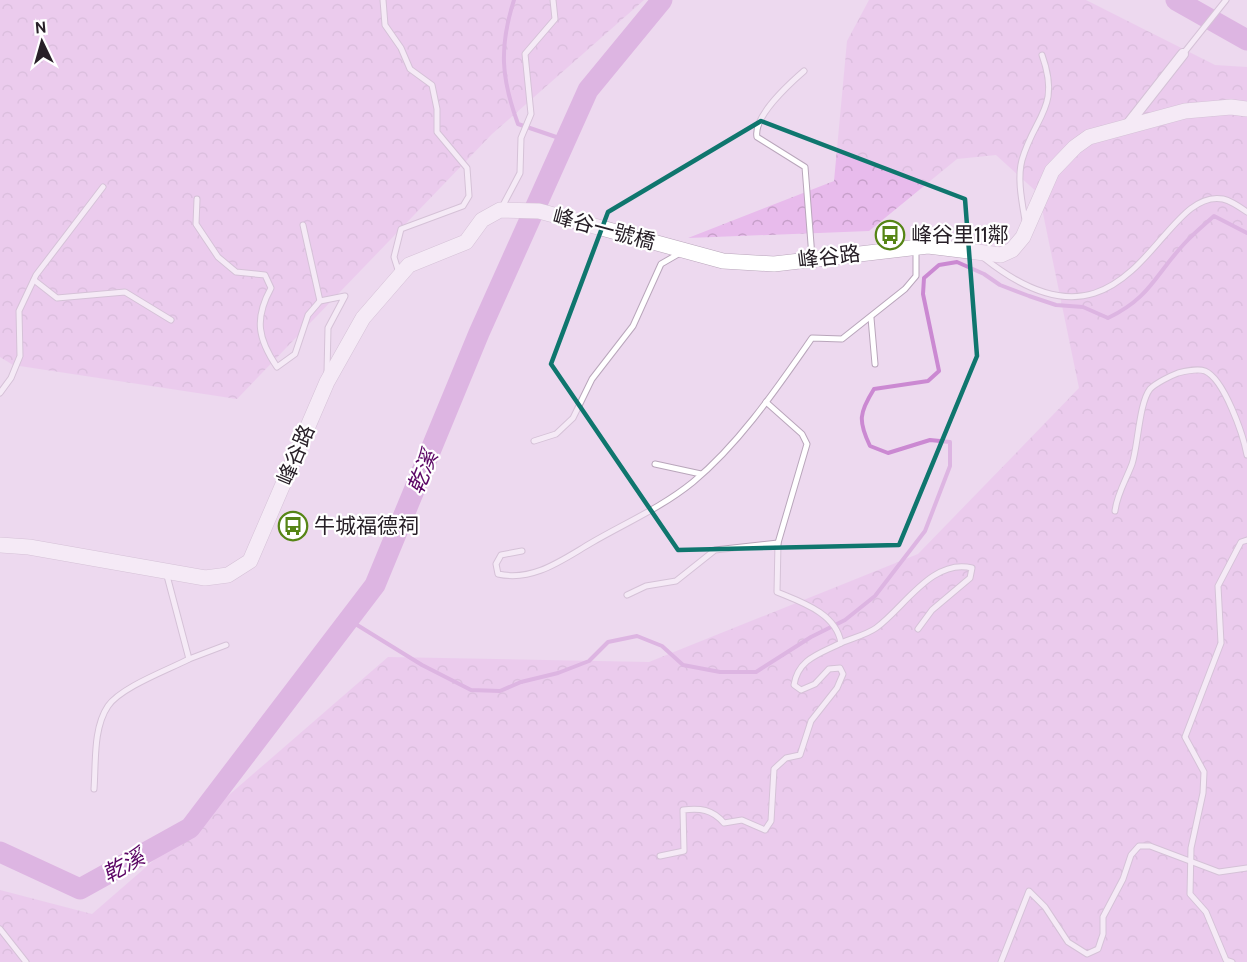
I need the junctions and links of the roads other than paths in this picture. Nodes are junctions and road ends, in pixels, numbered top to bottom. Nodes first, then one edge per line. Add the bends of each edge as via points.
1 (383, 0) edge
2 (553, 0) edge
3 (1226, 0) edge
4 (1183, 54) joint
5 (1042, 55) dead end
6 (804, 71) dead end
7 (1247, 109) edge
8 (1124, 128) junction
9 (103, 187) dead end
10 (197, 199) dead end
11 (501, 211) junction
12 (1247, 212) edge
13 (303, 225) dead end
14 (1026, 228) junction
15 (916, 247) junction
16 (677, 249) junction
17 (976, 251) junction
18 (812, 259) junction
19 (400, 274) junction
20 (34, 280) junction
21 (320, 301) junction
22 (871, 318) junction
23 (171, 320) dead end
24 (875, 363) dead end
25 (327, 382) junction
26 (0, 393) edge
27 (766, 402) junction
28 (534, 441) dead end
29 (1247, 454) edge
30 (655, 464) dead end
31 (701, 474) junction
32 (1114, 511) dead end
33 (1247, 540) edge
34 (777, 543) junction
35 (0, 545) edge
36 (522, 551) dead end
37 (166, 571) junction
38 (627, 596) dead end
39 (918, 629) dead end
40 (841, 643) junction
41 (226, 645) dead end
42 (189, 659) junction
43 (94, 789) dead end
44 (660, 856) dead end
45 (1190, 863) junction
46 (1247, 868) edge
47 (0, 929) edge
48 (26, 962) edge
49 (1001, 962) edge
50 (1232, 962) edge

1 - 19 lane via 385,25 410,69 432,85 437,132 467,168 469,196 463,206 401,229 393,257
2 - 11 lane via 555,19 525,54 531,114 519,147 520,173
3 - 4 lane
4 - 8 street
5 - 14 lane via 1050,78 1048,102 1022,162 1021,197
6 - 18 lane via 758,122 756,131 758,137 805,167
7 - 8 street, 峰谷路 via 1185,111
8 - 14 street, 峰谷路 via 1089,137 1075,147 1052,171
9 - 20 lane
10 - 21 lane via 196,224 218,256 236,272 265,275 271,288 263,303 260,328 263,347 277,367 295,354 308,315
11 - 16 street, 峰谷一號橋 via 539,211
11 - 19 street, 峰谷路 via 482,220 466,242 408,264
12 - 17 lane via 1221,199 1204,202 1184,215 1121,281 1094,294 1056,296 1003,272
13 - 21 lane
14 - 17 street, 峰谷路 via 1012,250 1001,255
15 - 17 street, 峰谷路
15 - 18 street, 峰谷路
15 - 22 lane via 916,276
16 - 18 street, 峰谷路 via 723,261 774,264
16 - 28 lane via 661,264 633,326 592,379 573,418 556,434
19 - 25 street, 峰谷路 via 363,318
20 - 23 lane via 57,298 125,292
20 - 26 lane via 19,311 20,356
21 - 25 lane via 345,296 328,328
22 - 24 lane
22 - 27 lane via 842,339 812,338
25 - 37 street, 峰谷路 via 250,561 228,576 205,578
27 - 31 lane
27 - 34 lane via 802,434 807,444
29 - 32 lane via 1215,378 1203,370 1172,375 1150,390 1137,430 1132,465
30 - 31 lane
31 - 36 lane via 640,518 553,565 526,576 498,574 496,564 501,555
33 - 45 lane via 1242,542 1218,586 1221,643 1185,737 1204,772
34 - 38 lane via 715,550 676,581 646,586
34 - 40 lane via 777,591 818,610 839,632
35 - 37 street, 峰谷路
37 - 42 lane
39 - 40 lane via 932,610 970,578 972,568 961,565 939,573 873,629
40 - 44 lane via 796,671 794,685 801,690 829,669 840,668 843,674 837,688 811,720 800,755 786,758 774,769 771,821 765,830 742,820 724,823 707,809 683,810 684,851
41 - 42 lane
42 - 43 lane via 108,705 99,728
45 - 46 lane via 1219,872
45 - 49 lane via 1150,846 1140,846 1131,855 1103,917 1098,949 1087,954 1068,942 1029,891
45 - 50 lane via 1190,894 1206,912 1226,960
47 - 48 lane

